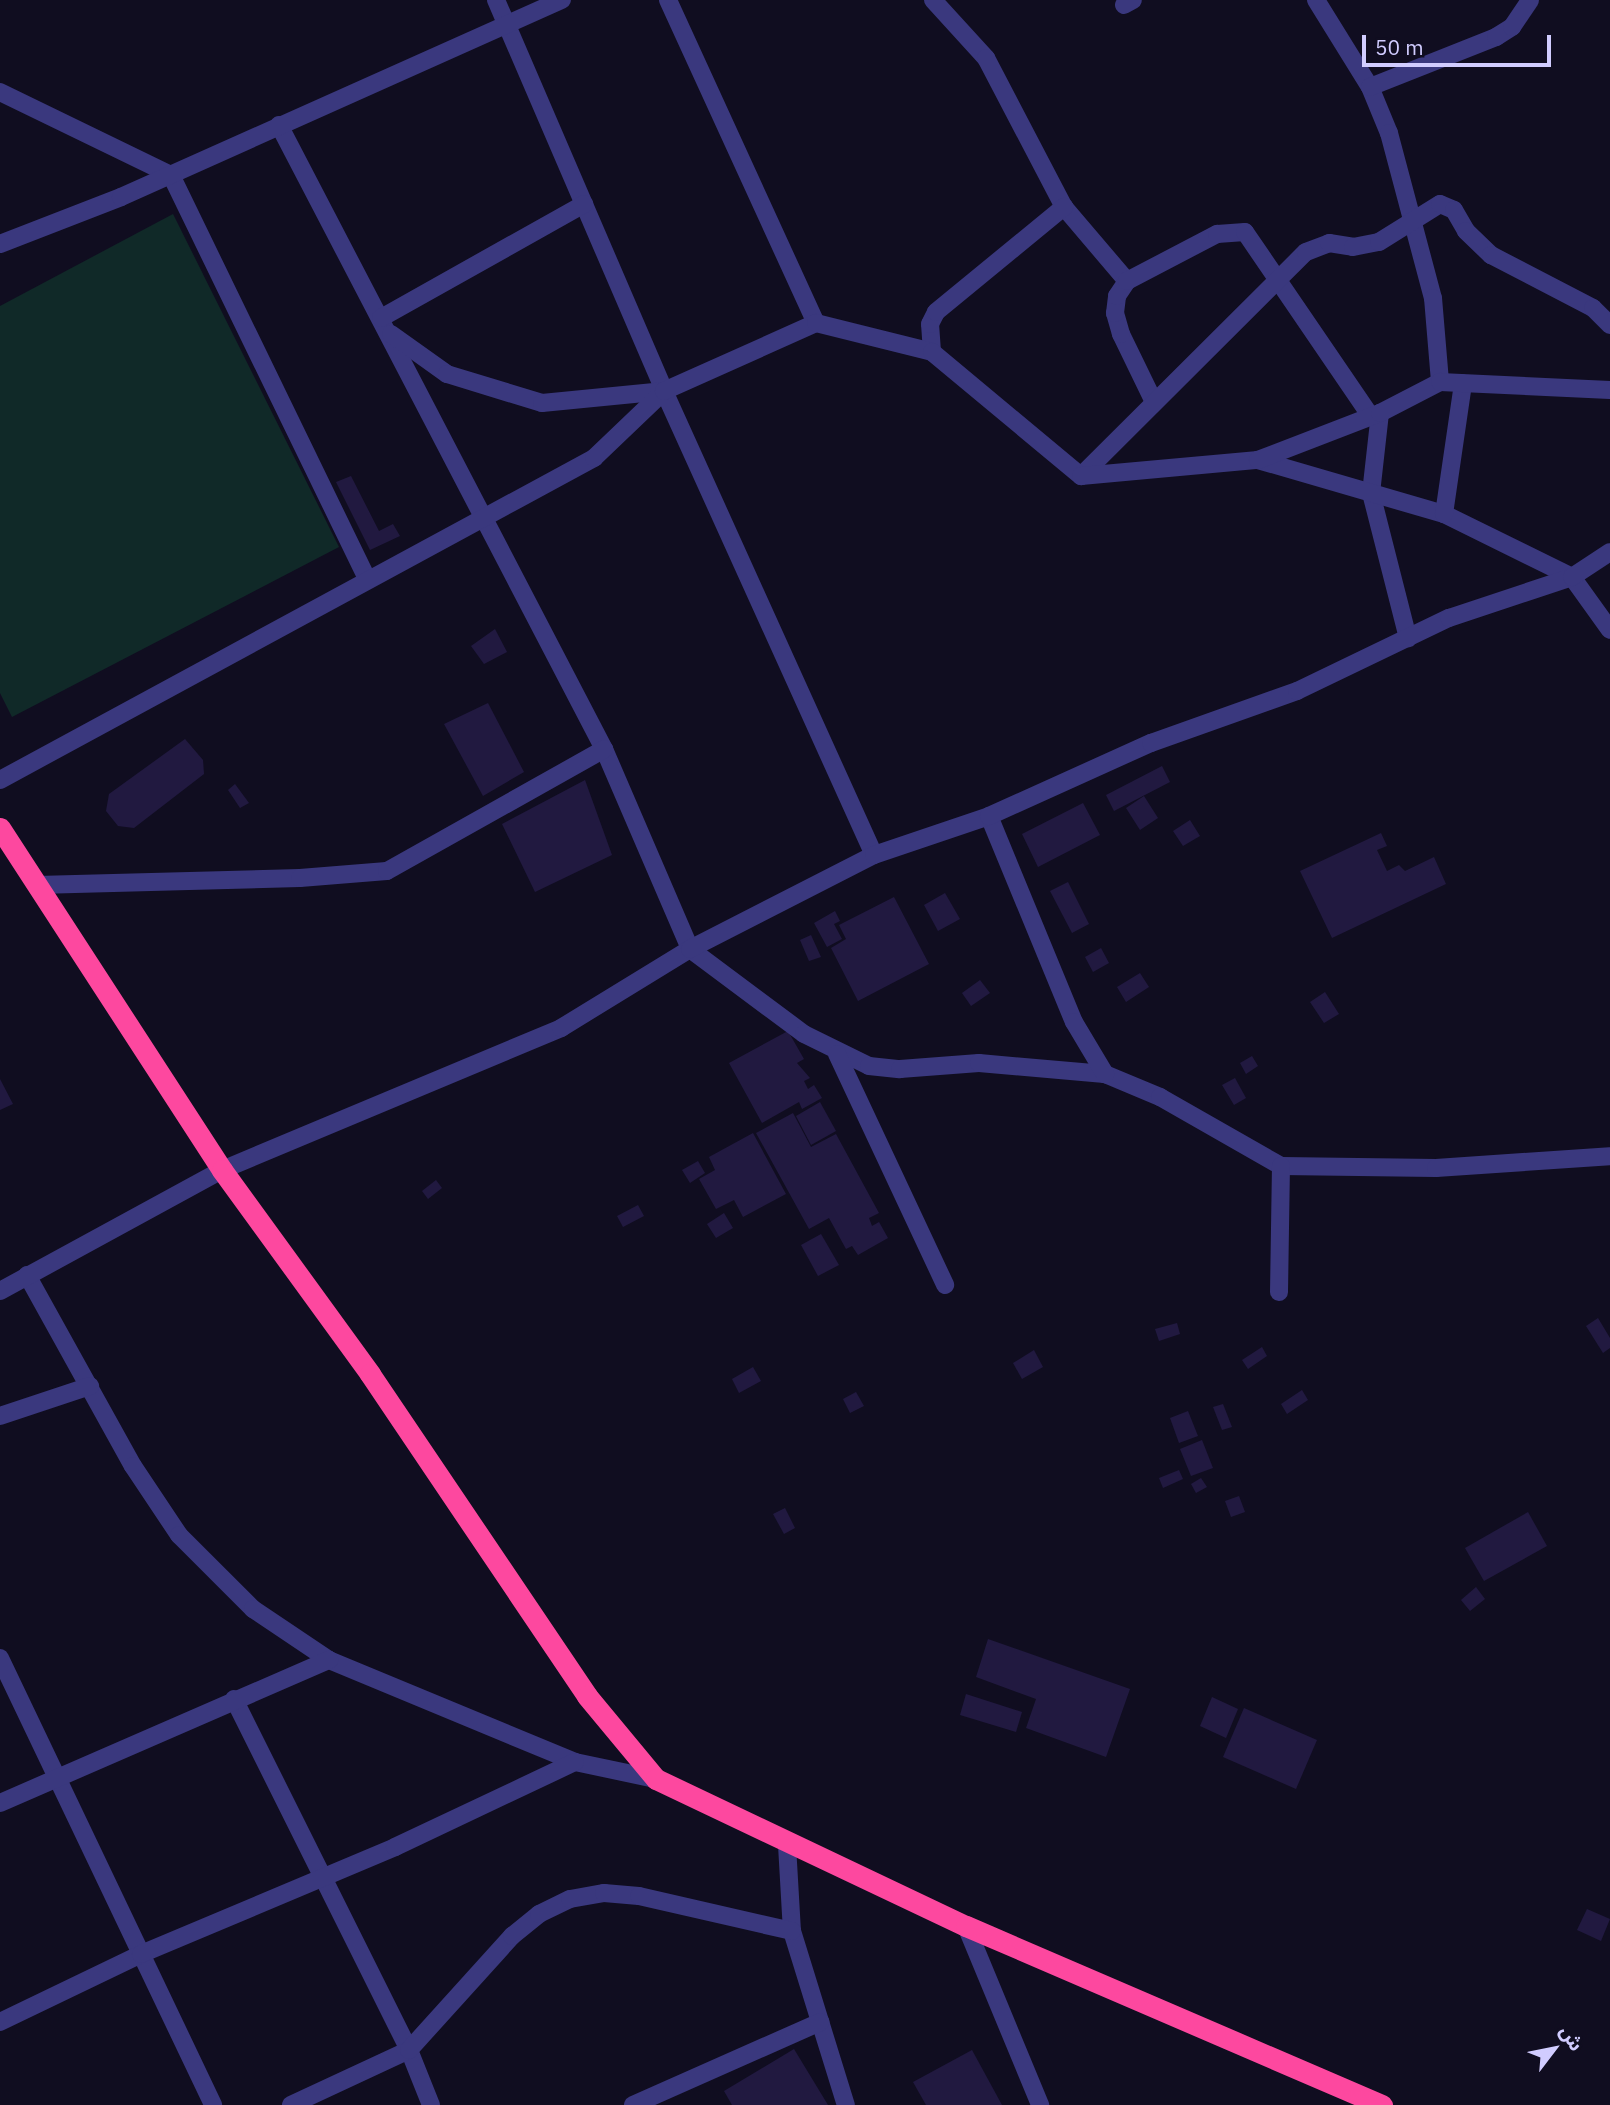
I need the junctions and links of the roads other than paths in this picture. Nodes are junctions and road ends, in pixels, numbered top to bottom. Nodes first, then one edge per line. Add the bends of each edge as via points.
1 (496, 0) edge
2 (562, 0) edge
3 (668, 0) edge
4 (933, 0) edge
5 (1317, 0) edge
6 (1530, 0) edge
7 (508, 26) junction
8 (1370, 87) junction
9 (0, 92) edge
10 (279, 125) junction
11 (171, 175) junction
12 (584, 204) junction
13 (1065, 207) junction
14 (1412, 220) junction
15 (0, 244) edge
16 (1278, 278) junction
17 (1127, 281) junction
18 (816, 323) junction
19 (385, 325) junction
20 (1610, 325) edge
21 (932, 352) junction
22 (1440, 382) junction
23 (1463, 383) junction
24 (1610, 390) edge
25 (664, 391) junction
26 (1154, 402) junction
27 (1375, 415) junction
28 (1258, 460) junction
29 (1081, 476) junction
30 (1371, 492) junction
31 (1444, 514) junction
32 (486, 515) junction
33 (1610, 552) edge
34 (1572, 576) junction
35 (368, 580) junction
36 (1610, 630) edge
37 (1408, 638) junction
38 (604, 748) junction
39 (0, 780) edge
40 (989, 816) junction
41 (0, 828) edge
42 (874, 855) junction
43 (37, 885) junction
44 (690, 949) junction
45 (837, 1054) junction
46 (1105, 1074) junction
47 (1610, 1156) edge
48 (1281, 1166) junction
49 (222, 1170) junction
50 (27, 1275) junction
51 (945, 1286) dead end
52 (0, 1291) edge
53 (1279, 1292) dead end
54 (90, 1386) junction
55 (0, 1416) edge
56 (0, 1658) edge
57 (329, 1660) junction
58 (234, 1699) junction
59 (575, 1762) junction
60 (57, 1776) junction
61 (656, 1780) junction
62 (0, 1803) edge
63 (787, 1845) junction
64 (324, 1877) junction
65 (966, 1926) junction
66 (792, 1931) junction
67 (141, 1954) junction
68 (0, 2022) edge
69 (820, 2022) junction
70 (409, 2050) junction
71 (213, 2105) edge
72 (291, 2105) edge
73 (431, 2105) edge
74 (633, 2105) edge
75 (846, 2105) edge
76 (1040, 2105) edge
77 (1382, 2105) edge

1 - 7 street
2 - 7 street
3 - 18 street
4 - 13 street via 986,58
5 - 8 street
6 - 8 street via 1512,27 1496,37
7 - 10 street
7 - 12 street
8 - 14 street via 1389,133
9 - 11 street
10 - 11 street
10 - 19 street
11 - 15 street
11 - 35 street
12 - 19 street
12 - 25 street
13 - 17 street
13 - 21 street via 944,304 930,324
14 - 16 street via 1379,242 1317,246
14 - 20 street via 1433,207 1447,206 1491,255 1593,308
14 - 22 street via 1433,298
16 - 17 street via 1245,232 1217,234
16 - 26 street
16 - 27 street
17 - 26 street via 1117,296 1115,313
18 - 21 street
18 - 25 street
19 - 25 street via 447,374 542,403
19 - 32 street
21 - 29 street
22 - 23 street
22 - 27 street
23 - 24 street
23 - 31 street
25 - 32 street via 594,458
25 - 42 street
26 - 29 street
27 - 28 street
27 - 30 street
28 - 29 street
28 - 30 street
30 - 31 street
30 - 37 street
31 - 34 street
32 - 35 street
32 - 38 street
33 - 34 street
34 - 36 street
34 - 37 street via 1449,618
35 - 39 street
37 - 40 street via 1297,691 1150,743
38 - 43 street via 387,871 300,878
38 - 44 street
40 - 42 street
40 - 46 street via 1074,1022
41 - 43 highway
42 - 44 street
43 - 49 highway
44 - 45 street
44 - 49 street via 561,1028
45 - 46 street via 869,1066 900,1069 979,1063
45 - 51 street
46 - 48 street via 1160,1097
47 - 48 street via 1436,1168
48 - 53 street
49 - 50 street
49 - 61 highway via 370,1374 587,1696
50 - 52 street
50 - 54 street
54 - 55 street
54 - 57 street via 179,1535 253,1609
56 - 60 street
57 - 58 street
57 - 59 street
58 - 60 street
58 - 64 street
59 - 61 street
59 - 64 street
60 - 62 street
60 - 67 street
61 - 63 highway
63 - 65 highway
63 - 66 street
64 - 67 street
64 - 70 street
65 - 76 street
65 - 77 highway
66 - 69 street
66 - 70 street via 639,1896 604,1893 570,1899 538,1914 512,1937
67 - 68 street
67 - 71 street
69 - 74 street
69 - 75 street
70 - 72 street
70 - 73 street

